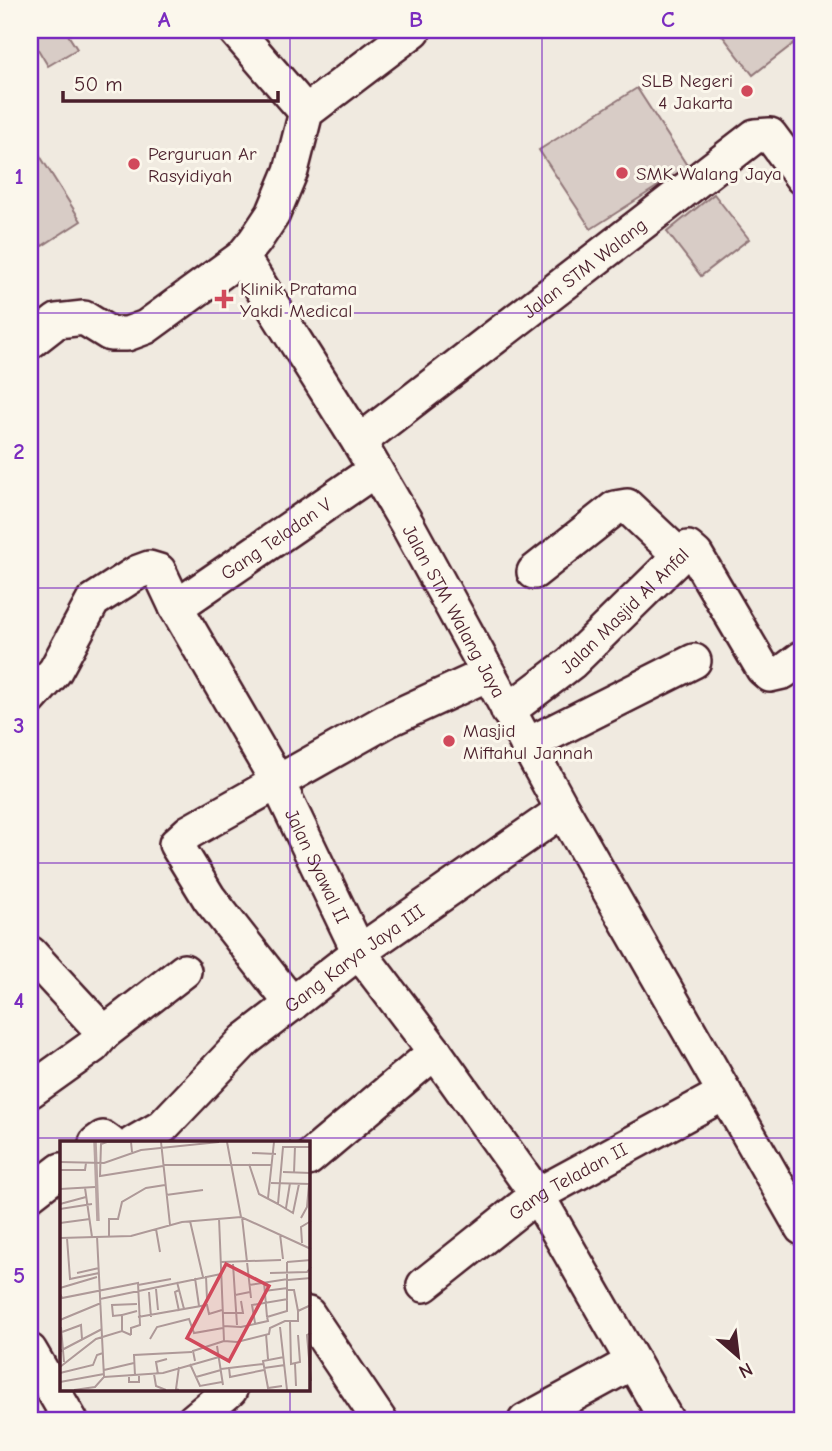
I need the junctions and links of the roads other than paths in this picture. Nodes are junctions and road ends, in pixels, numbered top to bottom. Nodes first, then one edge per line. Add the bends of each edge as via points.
1 (235, 30) edge
2 (414, 30) edge
3 (306, 112) junction
4 (802, 178) edge
5 (242, 257) junction
6 (30, 342) edge
7 (367, 456) junction
8 (679, 555) junction
9 (534, 572) dead end
10 (176, 607) junction
11 (802, 658) edge
12 (694, 661) dead end
13 (488, 674) junction
14 (30, 699) edge
15 (508, 711) junction
16 (527, 744) junction
17 (277, 780) junction
18 (563, 810) junction
19 (30, 953) edge
20 (359, 953) junction
21 (184, 971) dead end
22 (292, 1004) junction
23 (104, 1033) junction
24 (435, 1052) junction
25 (30, 1091) edge
26 (725, 1093) junction
27 (169, 1135) edge
28 (143, 1141) edge
29 (310, 1158) edge
30 (60, 1171) edge
31 (30, 1194) edge
32 (537, 1195) junction
33 (802, 1228) edge
34 (424, 1285) dead end
35 (310, 1317) edge
36 (30, 1352) edge
37 (632, 1362) junction
38 (228, 1392) edge
39 (71, 1421) edge
40 (193, 1421) edge
41 (380, 1421) edge
42 (525, 1421) edge
43 (667, 1421) edge

1 - 3 street
2 - 3 street
3 - 5 street via 291,171 273,214
4 - 7 street, Jalan STM Walang via 770,135 755,136
5 - 6 street via 146,327 110,334 84,318 57,321
5 - 7 street, Jalan STM Walang Jaya
7 - 10 street, Gang Teladan V
7 - 13 street, Jalan STM Walang Jaya
8 - 9 street via 627,506 615,508
8 - 11 street, Jalan Masjid Al Anfal via 688,548 696,555 763,670 770,675 783,672
8 - 15 street, Jalan Masjid Al Anfal via 571,663
10 - 14 street, Jalan Syawal II via 156,568 120,582 93,601 55,671
10 - 17 street, Jalan Syawal II
12 - 16 street
13 - 15 street, Jalan STM Walang Jaya
13 - 17 street via 388,720
15 - 16 street, Jalan STM Walang Jaya
16 - 18 street, Jalan STM Walang Jaya
17 - 20 street, Jalan Syawal II
17 - 22 street via 188,832 176,844 209,898
18 - 20 street, Gang Karya Jaya III
18 - 26 street, Jalan STM Walang Jaya
19 - 23 street
20 - 22 street, Gang Karya Jaya III
20 - 24 street, Jalan Syawal II
21 - 23 street
22 - 27 street, Gang Karya Jaya III via 245,1040
23 - 25 street
24 - 29 street
24 - 32 street, Jalan Syawal II
26 - 32 street, Gang Teladan II
26 - 33 street, Jalan STM Walang Jaya
27 - 28 street, Gang Karya Jaya III
30 - 31 street
32 - 34 street, Gang Teladan II
32 - 37 street, Jalan Syawal II
35 - 41 street
36 - 39 street
37 - 42 street
37 - 43 street, Jalan Syawal II
38 - 40 street

